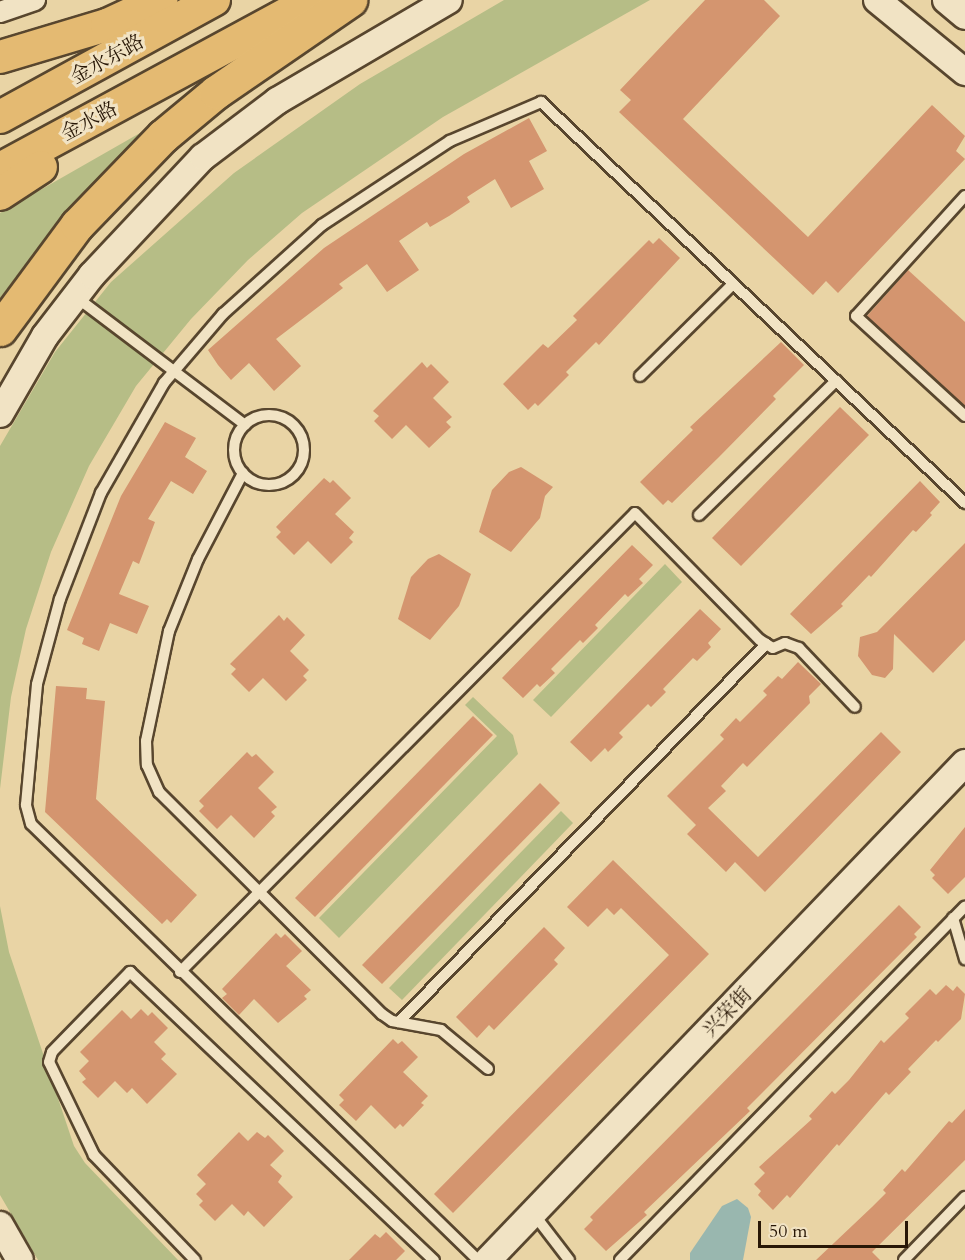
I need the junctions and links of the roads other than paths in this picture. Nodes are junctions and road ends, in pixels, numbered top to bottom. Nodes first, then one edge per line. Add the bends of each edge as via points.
1 (35, 0) edge
2 (161, 0) edge
3 (214, 0) edge
4 (313, 0) edge
5 (350, 0) edge
6 (449, 0) edge
7 (877, 0) edge
8 (946, 0) edge
9 (0, 12) edge
10 (965, 16) edge
11 (0, 57) edge
12 (965, 72) edge
13 (178, 73) junction
14 (0, 117) edge
15 (0, 169) edge
16 (0, 194) edge
17 (965, 196) edge
18 (733, 284) junction
19 (76, 297) junction
20 (0, 329) edge
21 (173, 372) junction
22 (640, 376) dead end
23 (836, 381) junction
24 (0, 414) edge
25 (965, 416) edge
26 (245, 425) junction
27 (243, 473) junction
28 (965, 503) edge
29 (699, 515) dead end
30 (766, 644) junction
31 (855, 707) dead end
32 (965, 763) edge
33 (258, 894) junction
34 (965, 906) edge
35 (953, 918) junction
36 (965, 959) edge
37 (180, 972) junction
38 (399, 1022) junction
39 (488, 1068) dead end
40 (965, 1197) edge
41 (533, 1213) junction
42 (0, 1225) edge
43 (428, 1258) edge
44 (20, 1260) edge
45 (195, 1260) edge
46 (478, 1260) edge
47 (488, 1260) edge
48 (569, 1260) edge
49 (620, 1260) edge
50 (904, 1260) edge

1 - 9 street
2 - 11 main road via 107,25
3 - 14 main road, 金水东路
4 - 13 main road
5 - 20 highway via 216,92 106,190 39,272
6 - 19 street via 278,101 204,157 156,203
7 - 12 street
8 - 10 street
13 - 15 main road, 金水路
13 - 16 main road
17 - 25 lane via 856,316
18 - 21 lane via 541,102 450,141 322,225 231,306
18 - 22 lane
18 - 23 lane
19 - 21 lane
19 - 24 street via 45,336
21 - 26 lane
21 - 37 lane via 101,493 60,599 37,684 26,805 31,824 40,836
23 - 28 lane
23 - 29 lane
26 - 27 lane via 234,447
26 - 27 lane via 266,415 285,418 299,432 304,452 297,471 281,483 261,483
27 - 33 lane via 198,559 169,631 146,741 147,765 159,792
30 - 31 lane via 773,648 792,643
30 - 33 lane via 635,513
30 - 38 lane
32 - 41 street, 兴荣街
33 - 37 lane
33 - 38 lane via 382,1014
34 - 35 lane
35 - 36 lane
35 - 49 lane
37 - 46 lane
38 - 39 lane via 441,1030
40 - 50 lane
41 - 47 street, 兴荣街
41 - 48 lane
42 - 44 street
43 - 45 lane via 130,972 52,1052 49,1062 90,1150

